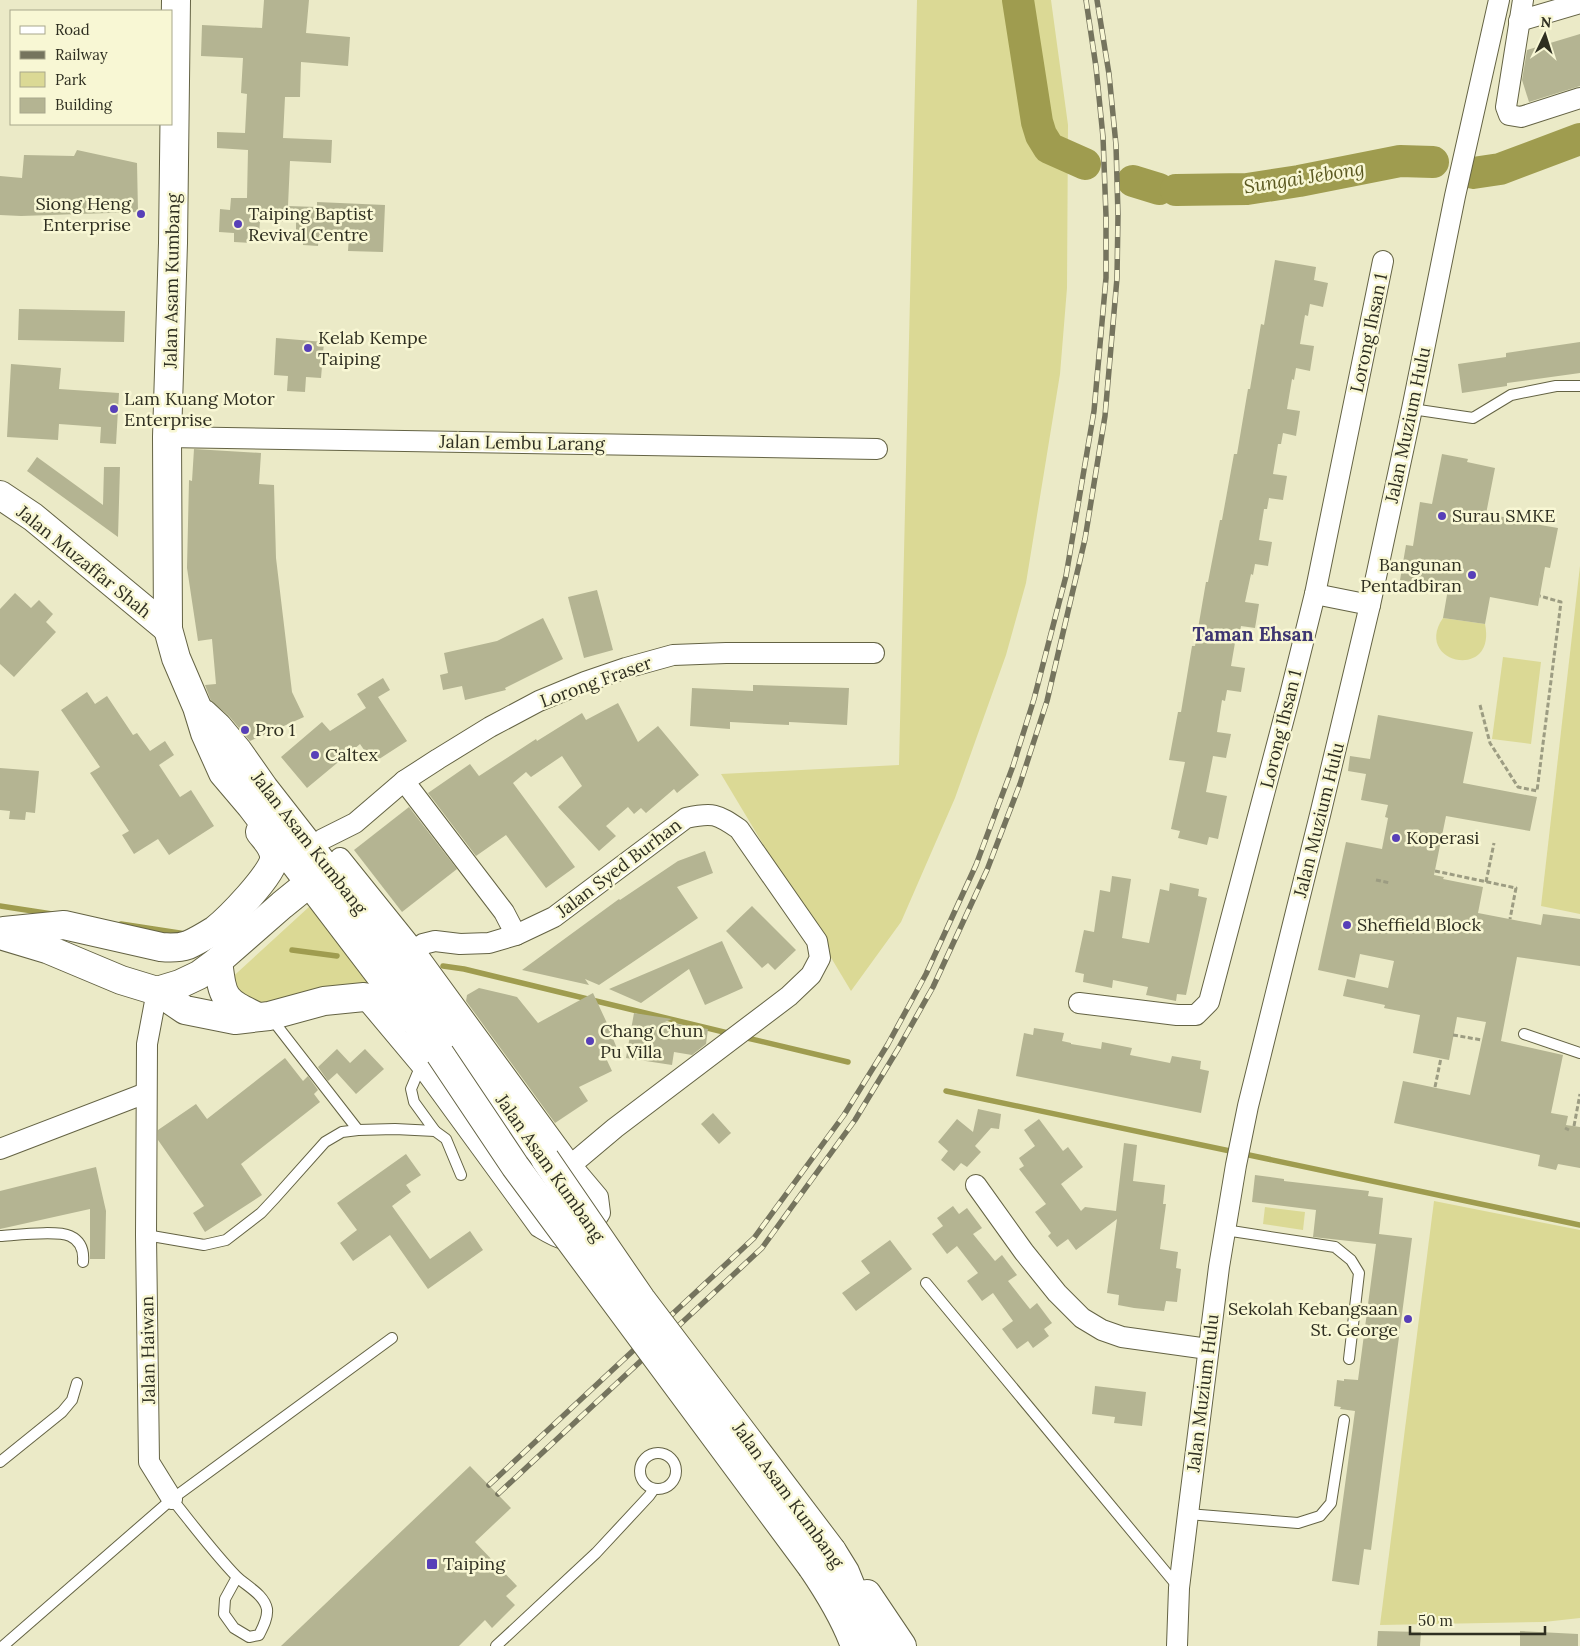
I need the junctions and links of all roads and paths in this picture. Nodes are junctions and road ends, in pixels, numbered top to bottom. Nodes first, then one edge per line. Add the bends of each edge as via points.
1 (176, 0) edge
2 (1499, 0) edge
3 (1523, 0) edge
4 (1580, 3) edge
5 (1519, 21) junction
6 (1580, 98) edge
7 (1384, 261) dead end
8 (1580, 386) edge
9 (1412, 408) junction
10 (168, 437) junction
11 (877, 449) dead end
12 (0, 495) edge
13 (1315, 594) junction
14 (1540, 596) dead end
15 (1370, 605) junction
16 (168, 630) junction
17 (874, 653) dead end
18 (1480, 705) dead end
19 (197, 707) junction
20 (404, 781) junction
21 (251, 806) junction
22 (355, 823) junction
23 (1494, 843) dead end
24 (316, 864) junction
25 (1435, 871) dead end
26 (1376, 880) dead end
27 (1486, 882) junction
28 (1390, 883) dead end
29 (1510, 919) dead end
30 (0, 933) edge
31 (516, 935) junction
32 (414, 950) junction
33 (218, 961) junction
34 (157, 991) junction
35 (409, 992) junction
36 (364, 997) junction
37 (1079, 1003) dead end
38 (264, 1016) junction
39 (417, 1025) junction
40 (1524, 1034) dead end
41 (1453, 1035) dead end
42 (1482, 1040) dead end
43 (1580, 1053) edge
44 (1441, 1058) dead end
45 (430, 1060) junction
46 (1435, 1088) dead end
47 (146, 1093) junction
48 (1580, 1094) edge
49 (1574, 1126) dead end
50 (358, 1130) junction
51 (435, 1131) junction
52 (0, 1149) edge
53 (571, 1165) junction
54 (461, 1175) dead end
55 (976, 1185) dead end
56 (1225, 1230) junction
57 (146, 1235) junction
58 (0, 1236) edge
59 (83, 1262) dead end
60 (926, 1283) dead end
61 (392, 1338) dead end
62 (1208, 1349) junction
63 (1349, 1359) dead end
64 (77, 1383) dead end
65 (1344, 1420) dead end
66 (0, 1462) edge
67 (654, 1489) dead end
68 (172, 1499) junction
69 (1188, 1514) junction
70 (829, 1570) junction
71 (237, 1577) junction
72 (1178, 1588) junction
73 (3, 1646) edge
74 (496, 1646) edge
75 (836, 1646) edge
76 (854, 1646) edge
77 (875, 1646) edge
78 (902, 1646) edge
79 (1177, 1646) edge

1 - 10 main road, Jalan Asam Kumbang
2 - 9 street, Jalan Muzium Hulu via 1454,196
3 - 5 street
4 - 5 street
5 - 6 street via 1506,107 1509,115 1520,116
7 - 13 street, Lorong Ihsan 1
8 - 9 lane via 1556,386 1511,395 1473,418
9 - 15 street, Jalan Muzium Hulu
10 - 11 street, Jalan Lembu Larang
10 - 16 main road, Jalan Asam Kumbang
12 - 16 main road, Jalan Muzaffar Shah via 34,517
13 - 15 street
13 - 37 street, Lorong Ihsan 1 via 1209,1002 1196,1015
14 - 18 path via 1561,602 1537,791 1518,786 1490,743
15 - 56 street, Jalan Muzium Hulu via 1248,1106
16 - 19 main road, Jalan Asam Kumbang
17 - 20 street, Lorong Fraser via 673,655 585,682 539,701 490,727
19 - 21 main road, Jalan Asam Kumbang via 223,773
19 - 24 main road, Jalan Asam Kumbang via 238,751
20 - 22 street, Lorong Fraser
20 - 31 street via 504,912
21 - 24 main road, Jalan Asam Kumbang
21 - 30 main road via 250,816 273,848 272,865 256,889 204,936 172,948 64,925
22 - 24 street, Lorong Fraser
22 - 24 street, Lorong Fraser via 323,839
23 - 27 path
24 - 32 street
24 - 33 main road via 282,905
24 - 35 main road, Jalan Asam Kumbang
25 - 27 path
26 - 28 path
27 - 29 path via 1516,888
30 - 34 main road
31 - 32 street, Jalan Syed Burhan via 488,943 434,941
31 - 53 street, Jalan Syed Burhan via 554,917 686,818 704,814 720,816 739,829 817,941 820,958 811,975 789,996
32 - 53 street
33 - 34 main road via 199,975
33 - 38 main road via 222,991 233,1004
34 - 38 main road via 185,1010 235,1020
34 - 47 street, Jalan Haiwan via 147,1044
35 - 39 main road, Jalan Asam Kumbang
35 - 70 main road, Jalan Asam Kumbang, bridge via 545,1159
36 - 38 main road via 324,1001
36 - 39 main road via 378,999
36 - 45 street
38 - 50 lane
39 - 45 main road, Jalan Asam Kumbang
40 - 43 lane
41 - 42 path
44 - 46 path
45 - 51 lane via 411,1089 414,1102
45 - 53 street via 539,1227 559,1239 574,1239 586,1233 600,1214 598,1198
45 - 70 main road, Jalan Asam Kumbang, bridge
47 - 52 street
47 - 57 street, Jalan Haiwan
48 - 49 path
50 - 51 lane
50 - 57 lane via 342,1132 325,1142 276,1198 226,1240 204,1245
51 - 54 lane via 446,1139
55 - 62 street via 1024,1252 1082,1318 1122,1337
56 - 62 street, Jalan Muzium Hulu
56 - 63 lane via 1335,1248 1351,1260 1359,1274
57 - 68 street, Jalan Haiwan via 149,1462
58 - 59 lane via 58,1233 70,1236 79,1242 84,1252
60 - 72 lane
61 - 68 lane
62 - 69 street, Jalan Muzium Hulu
64 - 66 lane via 72,1400 62,1412
65 - 69 lane via 1331,1503 1320,1516 1298,1523
67 - 74 lane via 596,1553
68 - 71 lane, Jalan Haiwan
68 - 73 lane
69 - 72 street, Jalan Muzium Hulu
70 - 75 main road
70 - 76 main road, Jalan Asam Kumbang
70 - 77 main road, Jalan Asam Kumbang
70 - 78 main road via 858,1582
71 - 71 lane, Jalan Haiwan via 261,1597 267,1609 259,1635 249,1637 234,1628 224,1614 225,1599
72 - 79 street, Jalan Muzium Hulu

